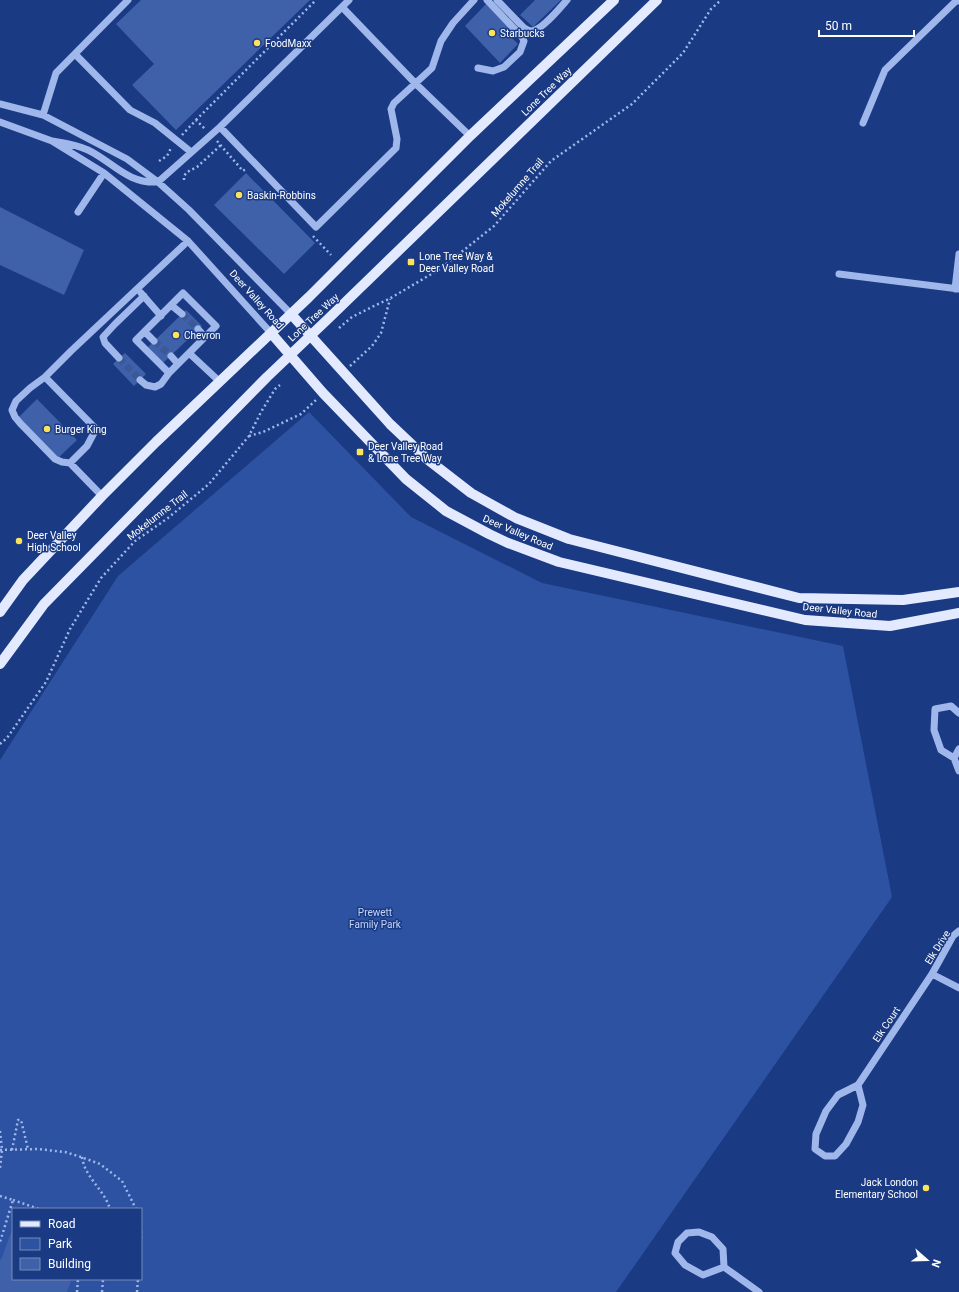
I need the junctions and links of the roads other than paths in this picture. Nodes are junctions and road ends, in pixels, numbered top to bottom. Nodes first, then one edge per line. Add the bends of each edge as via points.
1 (128, 0) edge
2 (349, 0) edge
3 (474, 0) edge
4 (487, 0) edge
5 (497, 0) edge
6 (567, 0) edge
7 (614, 0) edge
8 (657, 0) edge
9 (959, 1) edge
10 (342, 7) junction
11 (75, 54) junction
12 (478, 68) dead end
13 (415, 83) junction
14 (0, 104) edge
15 (43, 115) junction
16 (0, 122) edge
17 (863, 123) dead end
18 (220, 127) junction
19 (470, 136) junction
20 (52, 140) junction
21 (191, 152) junction
22 (104, 173) junction
23 (158, 182) junction
24 (78, 212) dead end
25 (188, 240) junction
26 (959, 254) edge
27 (839, 274) dead end
28 (137, 288) junction
29 (957, 289) edge
30 (144, 296) junction
31 (171, 305) junction
32 (182, 314) tunnel mouth
33 (290, 314) junction
34 (160, 316) junction
35 (198, 329) tunnel mouth
36 (145, 332) junction
37 (271, 333) junction
38 (310, 336) junction
39 (205, 337) junction
40 (154, 341) tunnel mouth
41 (189, 353) junction
42 (290, 355) junction
43 (171, 356) tunnel mouth
44 (120, 358) tunnel mouth
45 (178, 364) junction
46 (169, 373) junction
47 (45, 377) junction
48 (140, 380) tunnel mouth
49 (219, 382) junction
50 (70, 463) junction
51 (102, 496) junction
52 (959, 592) edge
53 (0, 612) edge
54 (959, 613) edge
55 (0, 664) edge
56 (959, 713) edge
57 (959, 749) edge
58 (954, 758) junction
59 (959, 771) edge
60 (959, 930) edge
61 (932, 974) junction
62 (959, 988) edge
63 (858, 1085) junction
64 (724, 1268) junction
65 (758, 1292) edge

1 - 11 street
2 - 10 street
3 - 13 street via 441,41 432,68
4 - 12 street via 524,41 520,52 504,67 493,71
5 - 6 street via 528,31 539,28
7 - 19 main road, Lone Tree Way
8 - 38 main road, Lone Tree Way
9 - 17 street via 956,1 885,70
10 - 13 street
10 - 18 street
11 - 15 street via 56,73
11 - 21 street via 130,110 155,123
13 - 18 street via 391,109 397,138 396,148 316,226
13 - 19 street
14 - 15 street, Deer Valley Road
15 - 23 street, Deer Valley Road via 127,159
16 - 20 street, Deer Valley Road
18 - 21 street
19 - 33 main road, Lone Tree Way
20 - 22 street, Deer Valley Road
20 - 23 street via 90,151 132,178 146,183
21 - 23 street
22 - 24 street
22 - 25 street, Deer Valley Road
23 - 33 street, Deer Valley Road
25 - 28 street
25 - 37 street, Deer Valley Road
26 - 29 street
27 - 29 street
28 - 30 street
28 - 47 street
30 - 34 street
30 - 44 street via 103,337 105,343
31 - 32 street
31 - 34 street
31 - 39 street via 183,293 216,326
33 - 37 main road, Lone Tree Way
33 - 38 main road, Deer Valley Road
34 - 36 street
35 - 39 street
36 - 40 street
36 - 46 street via 136,340
37 - 42 main road, Deer Valley Road
37 - 49 main road, Lone Tree Way
38 - 42 main road, Lone Tree Way
38 - 52 main road, Deer Valley Road via 390,424 426,459 471,493 516,518 569,539 799,598 903,600
39 - 41 street
41 - 45 street
41 - 49 street
42 - 54 main road, Deer Valley Road via 406,479 446,511 502,540 558,562 806,620 890,626
42 - 55 main road, Lone Tree Way via 44,604
43 - 45 street
45 - 46 street
46 - 48 street via 155,388
47 - 50 street via 96,429 87,446
47 - 50 street via 16,401 12,410 14,417 55,459
49 - 51 main road, Lone Tree Way
50 - 51 street
51 - 53 main road, Lone Tree Way via 23,580
56 - 58 street via 951,706 935,709 934,730 941,750
57 - 58 street
58 - 59 street
60 - 61 street, Elk Drive
61 - 62 street
61 - 63 street, Elk Court
63 - 63 street, Elk Court via 838,1095 826,1111 816,1134 815,1149 825,1156 835,1156 846,1144 858,1122 863,1105
64 - 64 street via 723,1250 712,1237 699,1232 687,1233 678,1242 675,1253 691,1269 703,1275
64 - 65 street

